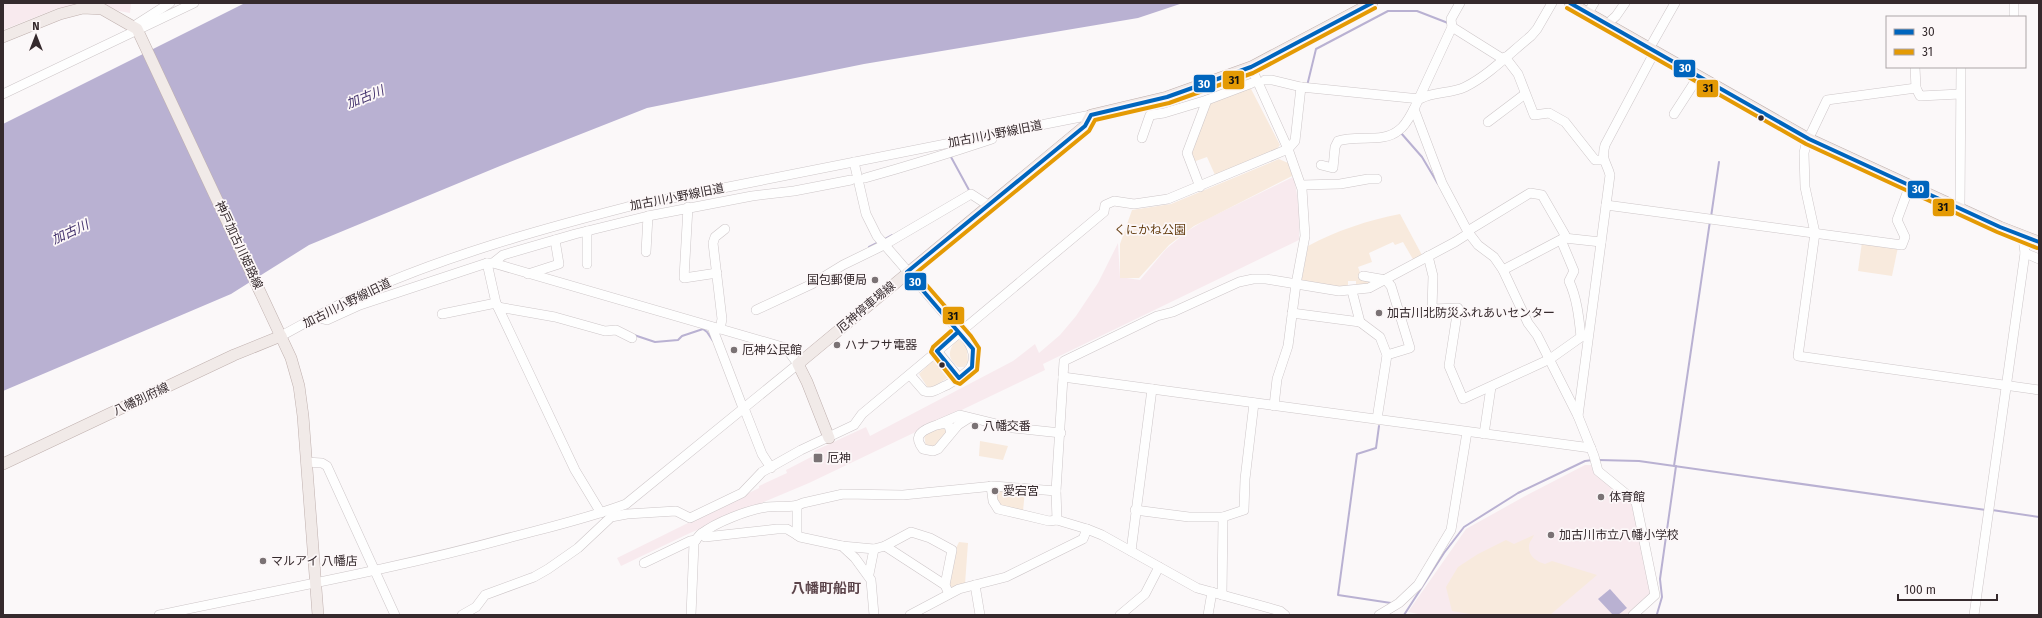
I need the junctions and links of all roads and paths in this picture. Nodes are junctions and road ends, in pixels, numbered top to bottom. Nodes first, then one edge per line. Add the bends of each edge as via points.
1 (170, 3) edge
2 (194, 3) edge
3 (1372, 3) edge
4 (1460, 3) edge
5 (1552, 3) edge
6 (1570, 3) edge
7 (1594, 3) edge
8 (1625, 3) edge
9 (1664, 3) edge
10 (2014, 3) edge
11 (1674, 5) edge
12 (1588, 13) junction
13 (2014, 16) edge
14 (1606, 25) junction
15 (1452, 27) junction
16 (137, 31) junction
17 (3, 37) edge
18 (1652, 51) junction
19 (1504, 58) junction
20 (1252, 67) junction
21 (1915, 68) edge
22 (1961, 68) edge
23 (1698, 77) junction
24 (1266, 80) dead end
25 (1252, 83) dead end
26 (1301, 87) junction
27 (1916, 88) junction
28 (3, 94) edge
29 (1526, 94) junction
30 (1960, 94) junction
31 (1420, 99) junction
32 (1207, 100) junction
33 (1414, 109) junction
34 (1674, 114) dead end
35 (1091, 115) junction
36 (1488, 122) dead end
37 (1009, 131) junction
38 (1142, 138) dead end
39 (1808, 138) junction
40 (1288, 150) junction
41 (1603, 160) junction
42 (854, 162) junction
43 (1321, 165) dead end
44 (865, 178) dead end
45 (1377, 179) dead end
46 (851, 180) dead end
47 (1301, 185) junction
48 (1910, 185) junction
49 (1200, 187) junction
50 (1606, 205) junction
51 (988, 206) junction
52 (688, 207) junction
53 (1960, 207) junction
54 (648, 216) junction
55 (725, 229) dead end
56 (587, 231) junction
57 (1468, 232) junction
58 (1814, 233) junction
59 (2023, 238) junction
60 (1563, 239) junction
61 (555, 240) junction
62 (1601, 242) junction
63 (2039, 242) edge
64 (884, 245) junction
65 (646, 252) dead end
66 (2025, 253) junction
67 (1428, 256) junction
68 (2039, 259) edge
69 (490, 263) junction
70 (587, 264) dead end
71 (1503, 270) junction
72 (907, 272) junction
73 (717, 273) junction
74 (528, 274) junction
75 (1363, 276) dead end
76 (1386, 280) junction
77 (1296, 284) junction
78 (1352, 291) junction
79 (497, 305) junction
80 (756, 310) dead end
81 (1292, 313) junction
82 (442, 314) dead end
83 (316, 317) junction
84 (1360, 322) junction
85 (716, 328) junction
86 (958, 332) junction
87 (1585, 335) junction
88 (281, 336) junction
89 (632, 338) dead end
90 (937, 351) junction
91 (1387, 355) junction
92 (1550, 359) junction
93 (798, 364) junction
94 (910, 375) junction
95 (1063, 377) junction
96 (960, 378) junction
97 (2006, 386) junction
98 (1491, 387) junction
99 (1152, 389) junction
100 (2039, 390) edge
101 (1254, 403) junction
102 (1274, 406) junction
103 (743, 408) junction
104 (1578, 416) junction
105 (969, 418) junction
106 (1377, 419) junction
107 (939, 424) junction
108 (1466, 432) junction
109 (951, 433) junction
110 (1060, 433) junction
111 (1484, 434) junction
112 (829, 438) junction
113 (1594, 456) junction
114 (306, 462) junction
115 (3, 464) edge
116 (771, 468) junction
117 (991, 486) junction
118 (1056, 491) junction
119 (797, 506) junction
120 (1135, 510) junction
121 (607, 514) junction
122 (1223, 516) junction
123 (728, 520) junction
124 (1057, 520) junction
125 (1087, 529) junction
126 (733, 534) junction
127 (797, 535) junction
128 (699, 537) junction
129 (842, 546) junction
130 (885, 546) junction
131 (874, 549) junction
132 (1131, 551) junction
133 (644, 563) dead end
134 (1159, 568) junction
135 (374, 571) junction
136 (869, 574) junction
137 (316, 583) junction
138 (975, 584) junction
139 (947, 590) junction
140 (1212, 592) junction
141 (1222, 595) junction
142 (1639, 614) edge
143 (159, 615) edge
144 (318, 615) edge
145 (395, 615) edge
146 (462, 615) edge
147 (691, 615) edge
148 (874, 615) edge
149 (910, 615) edge
150 (980, 615) edge
151 (1120, 615) edge
152 (1208, 615) edge
153 (1285, 615) edge
154 (1379, 615) edge
155 (1974, 615) edge

1 - 16 street
2 - 16 street
3 - 20 main road
4 - 15 street via 1451,19
5 - 19 street via 1538,29
6 - 12 main road
7 - 12 street
8 - 14 street
9 - 11 street
10 - 13 street
11 - 18 street
12 - 14 main road
14 - 18 main road
15 - 19 street
15 - 31 street
16 - 17 main road via 102,9 83,8 60,14
16 - 28 street
16 - 88 main road, 神戸加古川姫路線
18 - 23 main road
18 - 41 street via 1605,145
19 - 29 street via 1518,74
19 - 31 street via 1463,88
20 - 35 main road via 1167,97
20 - 40 street
21 - 27 street
22 - 30 street
23 - 34 street
23 - 39 main road
24 - 26 street
25 - 32 street
26 - 31 street
26 - 40 street via 1295,141
27 - 30 street via 1920,96
27 - 39 street via 1827,100
29 - 36 street
29 - 41 street via 1534,115 1550,113 1565,122 1595,160
30 - 53 street
31 - 33 street
32 - 38 street via 1150,115
32 - 49 street via 1187,153
33 - 43 street via 1400,129 1393,133 1373,138 1338,141 1333,168
33 - 57 street via 1438,174
35 - 37 street, 加古川小野線旧道
35 - 51 main road, 厄神停車場線 via 1085,126
37 - 42 street, 加古川小野線旧道
37 - 44 street via 1005,136
39 - 48 main road
39 - 58 street via 1804,153 1805,187
40 - 47 street
40 - 49 street
41 - 50 street via 1610,175
42 - 64 street via 866,214
42 - 83 street, 加古川小野線旧道 via 627,207 555,226 428,268 364,293
45 - 47 street via 1340,184
46 - 52 street
47 - 77 street via 1305,236
48 - 53 main road
48 - 58 street via 1897,220 1905,237 1902,246
49 - 86 street via 1168,199 1134,204 1114,201 1105,205 1104,212
50 - 58 street
50 - 62 street
51 - 64 street via 971,194
51 - 72 main road, 厄神停車場線
52 - 54 street
52 - 73 street via 684,278
53 - 59 main road
54 - 56 street
54 - 65 street
55 - 73 street via 715,237 713,243
56 - 61 street
56 - 70 street
57 - 60 street via 1530,193 1542,195 1565,235
57 - 67 street
57 - 71 street via 1478,245 1494,257
58 - 97 street via 1798,356
59 - 63 main road
59 - 66 street
60 - 62 street
60 - 71 street
60 - 87 street via 1574,271 1569,281 1575,294 1574,300
61 - 69 street via 503,255
61 - 74 street via 559,264
62 - 87 street
64 - 72 street
64 - 80 street via 812,284
66 - 68 street
66 - 97 street
67 - 76 street
67 - 98 street via 1433,276 1432,309 1458,308 1449,366 1463,399
69 - 74 street
69 - 79 street
69 - 83 street via 360,305 327,320
71 - 92 street via 1528,323
72 - 86 street
72 - 93 main road, 厄神停車場線
73 - 85 street via 722,319
74 - 85 street
75 - 76 street
76 - 78 street via 1368,288
76 - 91 street via 1391,286 1410,348
77 - 78 street
77 - 81 street
77 - 95 street via 1253,279 1223,288 1173,312 1157,316 1064,361
78 - 84 street
79 - 82 street
79 - 89 street via 555,317 605,332 616,330
79 - 121 street via 575,470
81 - 84 street
81 - 102 street via 1288,346 1277,379
83 - 88 street, 加古川小野線旧道
84 - 91 street via 1380,337
85 - 93 street via 786,348
85 - 103 street
86 - 90 street
86 - 96 street via 970,345 973,356 972,367
87 - 92 street
87 - 104 street
88 - 114 main road, 神戸加古川姫路線 via 299,386
88 - 115 main road, 八幡別府線 via 234,355
90 - 94 street
90 - 96 street
91 - 106 street
92 - 98 street
92 - 104 street
93 - 103 street
93 - 112 main road
94 - 96 street via 928,393
94 - 112 street via 862,414 854,425
95 - 99 street
95 - 110 street
97 - 100 street
97 - 155 street
98 - 111 street
99 - 101 street
99 - 120 street
101 - 102 street
101 - 122 street via 1244,510
102 - 106 street
103 - 116 street via 762,454
103 - 121 street via 626,504
104 - 113 street
105 - 107 street via 956,416
105 - 109 street
105 - 110 street via 1013,428
106 - 108 street
107 - 109 street via 949,426
107 - 109 street via 920,434 918,438 923,448 933,451 938,449
108 - 111 street
108 - 154 street via 1451,530 1418,585 1399,603
110 - 118 street
111 - 113 street
112 - 116 street via 801,450
113 - 142 street via 1598,471 1636,502 1656,595
114 - 135 street via 322,463 327,466
114 - 137 main road, 神戸加古川姫路線
116 - 121 street via 762,472 742,493 690,518 676,511
117 - 118 street
117 - 119 street via 903,495 844,494
117 - 124 street via 993,501 998,509 1049,521
118 - 124 street
119 - 123 street via 768,507
119 - 127 street
120 - 122 street via 1189,516
120 - 132 street
121 - 135 street
121 - 146 street via 578,548 548,569 485,595 476,607
122 - 141 street
123 - 126 street
123 - 128 street
124 - 125 street
125 - 132 street
125 - 138 street via 1083,539 1041,560 1006,577
126 - 127 street via 782,529
126 - 128 street
127 - 129 street
128 - 133 street
128 - 147 street via 694,543
129 - 131 street
129 - 136 street
130 - 131 street
130 - 139 street
130 - 139 street via 911,532 930,538 952,550
131 - 136 street
132 - 134 street
134 - 140 street via 1197,588
134 - 151 street via 1145,594
135 - 137 street
135 - 145 street
136 - 148 street via 873,590
137 - 143 street
137 - 144 main road, 神戸加古川姫路線
138 - 139 street
138 - 150 street
139 - 149 street
140 - 141 street
140 - 152 street
141 - 153 street via 1280,611

